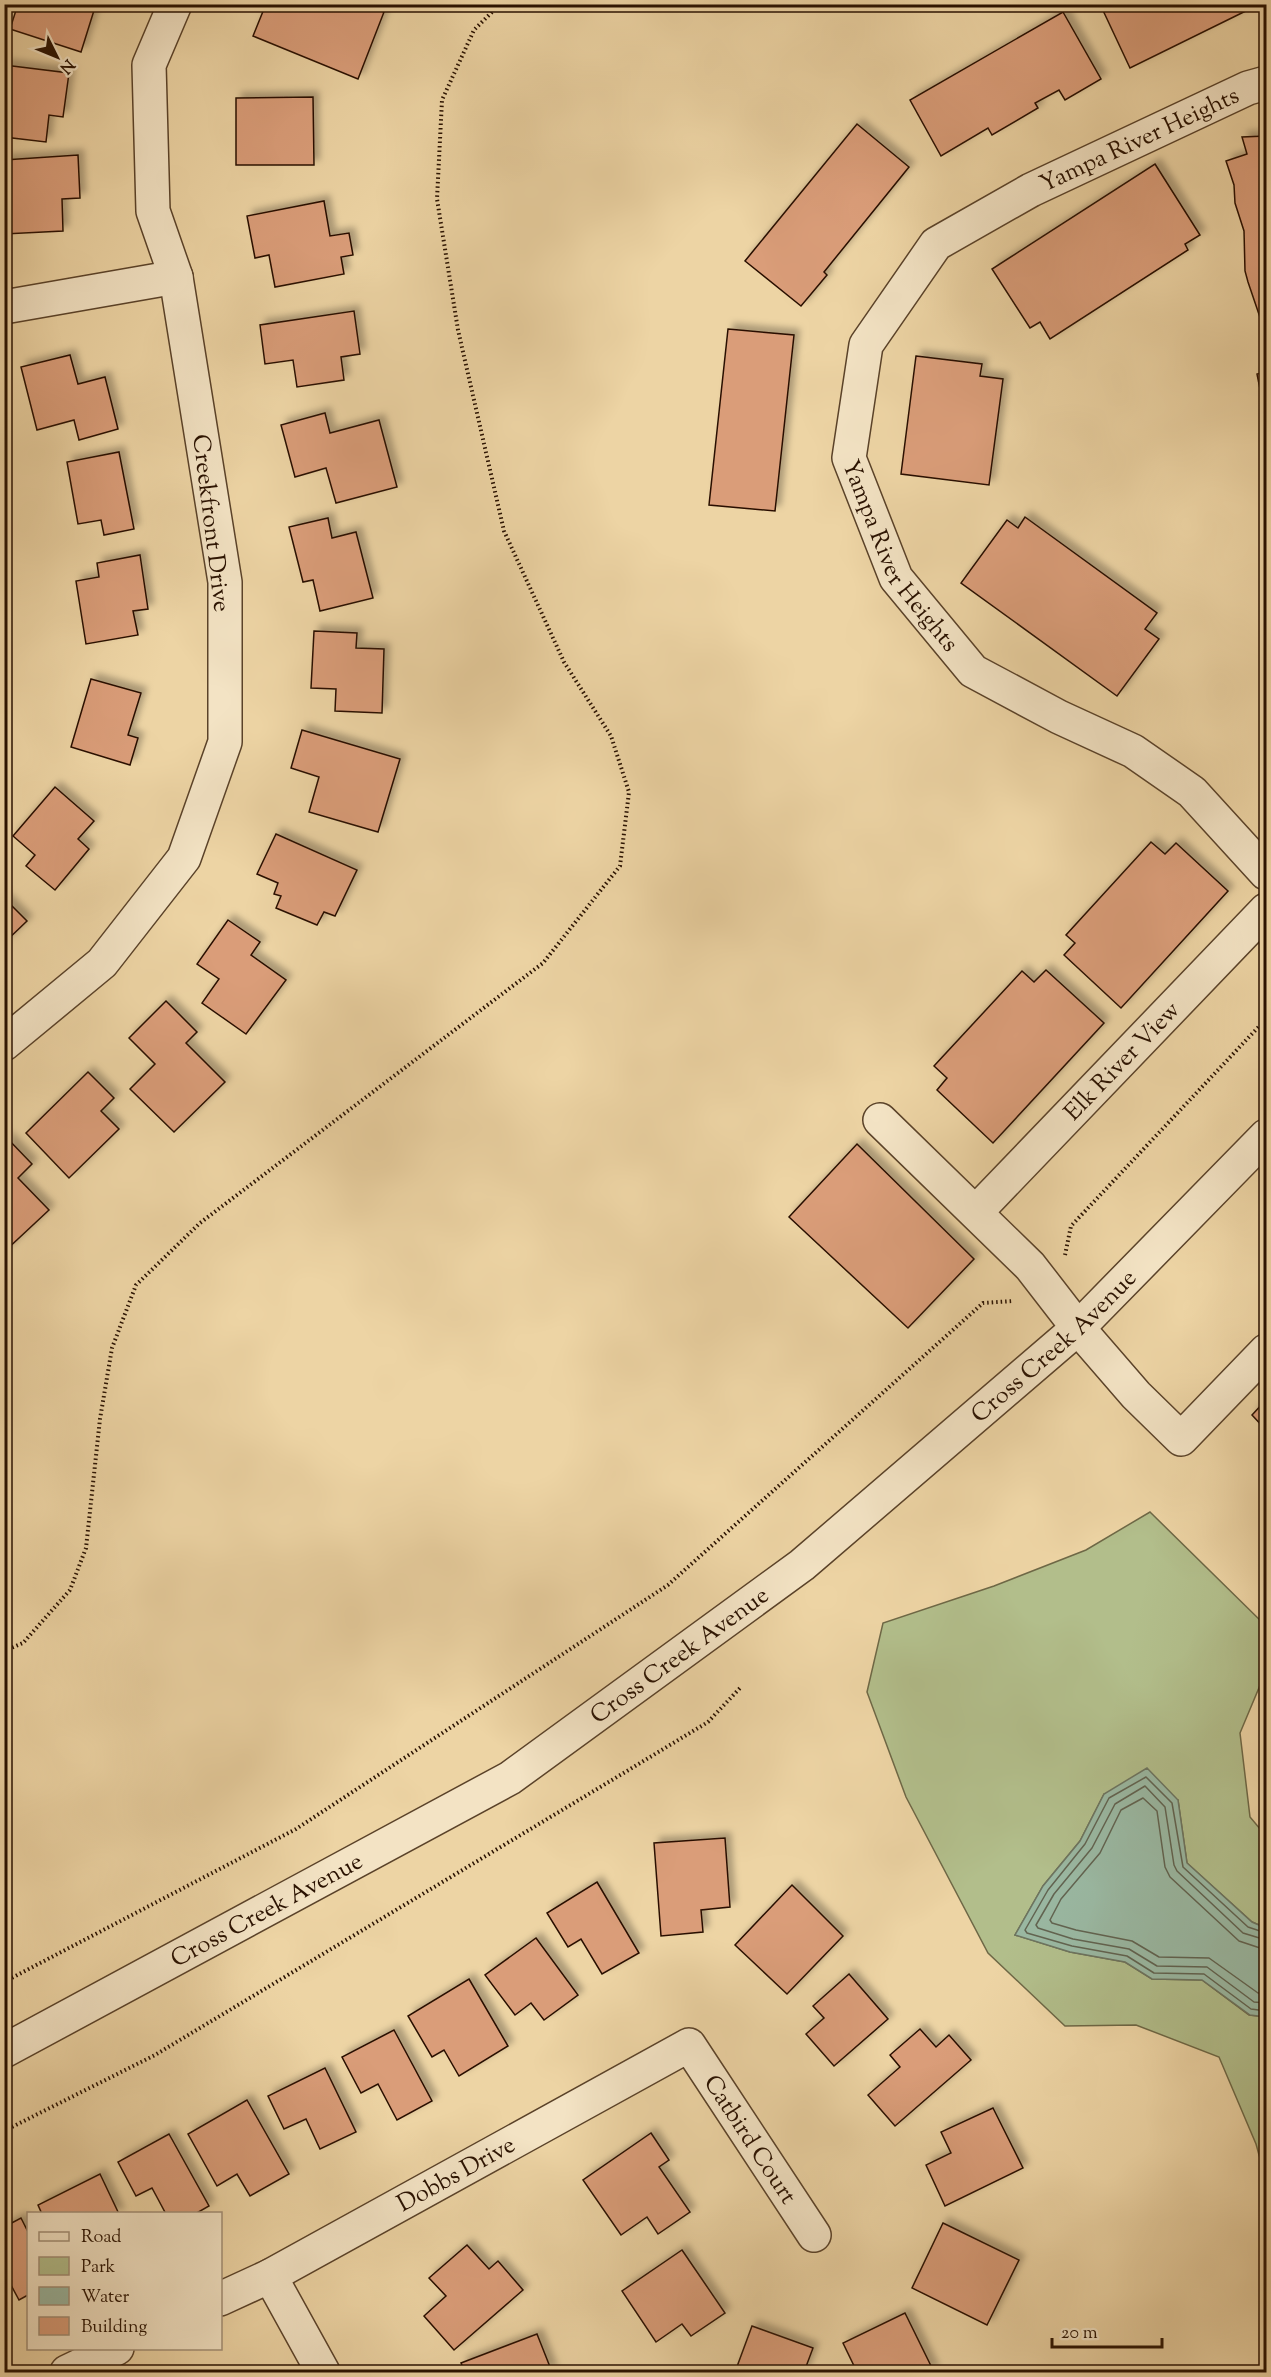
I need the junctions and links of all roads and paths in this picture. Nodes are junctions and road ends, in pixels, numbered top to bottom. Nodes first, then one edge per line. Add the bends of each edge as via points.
1 (175, 4) edge
2 (500, 4) edge
3 (1266, 83) edge
4 (176, 277) junction
5 (4, 307) edge
6 (1266, 873) edge
7 (1266, 910) edge
8 (1266, 1019) edge
9 (4, 1044) edge
10 (880, 1120) dead end
11 (1266, 1136) edge
12 (976, 1212) junction
13 (1040, 1279) junction
14 (1078, 1328) junction
15 (1266, 1351) edge
16 (4, 1651) edge
17 (740, 1688) dead end
18 (4, 1982) edge
19 (689, 2045) joint
20 (4, 2051) edge
21 (4, 2131) edge
22 (814, 2235) dead end
23 (270, 2276) junction
24 (222, 2298) edge
25 (115, 2350) edge
26 (67, 2373) edge
27 (323, 2373) edge

1 - 4 street, Creekfront Drive via 149,65 153,211
2 - 16 path via 474,30 442,100 437,199 458,330 504,531 564,662 611,736 629,792 620,866 543,963 200,1223 136,1285 112,1348 86,1548 70,1590 23,1643
3 - 6 street, Yampa River Heights via 1031,190 936,244 866,345 849,458 896,579 973,671 1133,751 1192,792
4 - 5 street
4 - 9 street, Creekfront Drive via 225,582 225,742 184,858 102,963
7 - 12 street, Elk River View
8 - 13 path via 1071,1226 1066,1254
10 - 12 street
11 - 14 street, Cross Creek Avenue
12 - 13 street
13 - 14 street
13 - 18 path via 1016,1301 983,1303 668,1585 296,1829
14 - 15 street via 1136,1395 1181,1439
14 - 20 street, Cross Creek Avenue via 802,1565 510,1778
17 - 21 path via 708,1722 155,2055
19 - 22 street, Catbird Court
19 - 23 street, Dobbs Drive
23 - 24 street, Dobbs Drive
23 - 27 street
25 - 26 street

